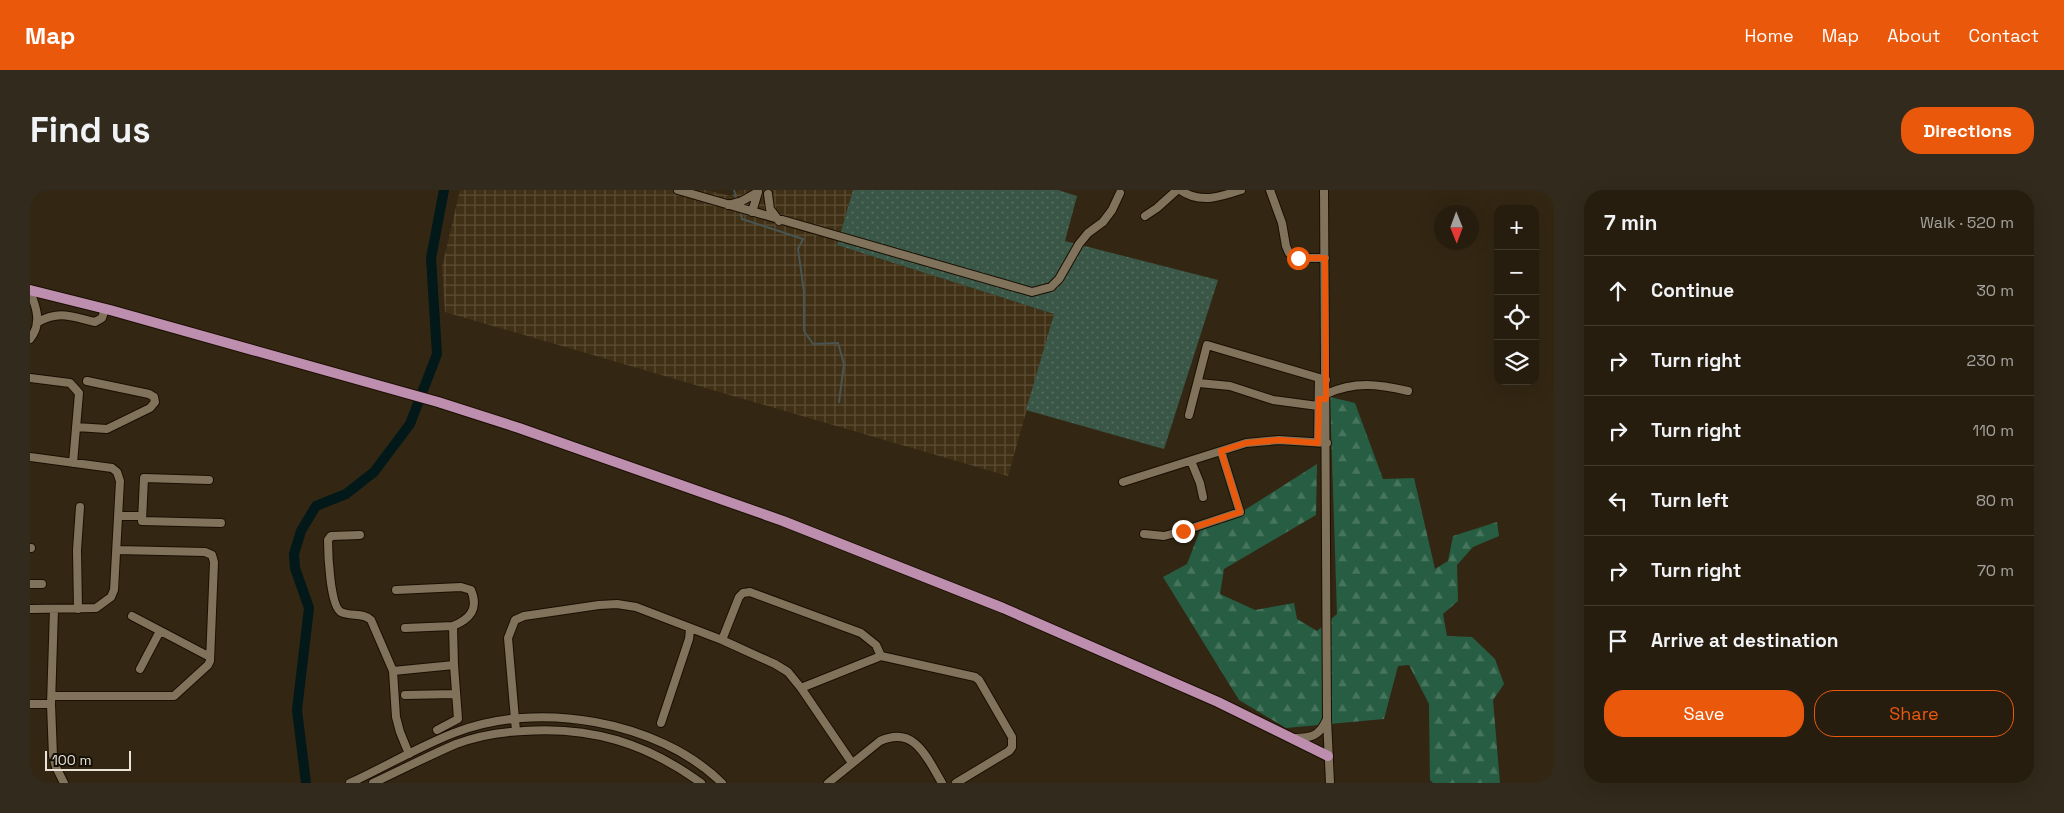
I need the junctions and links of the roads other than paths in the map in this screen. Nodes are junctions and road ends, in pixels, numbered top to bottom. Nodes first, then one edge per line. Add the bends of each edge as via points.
1 (678, 190) edge
2 (1178, 190) edge
3 (1241, 190) edge
4 (1270, 190) edge
5 (1324, 190) edge
6 (759, 191) edge
7 (768, 192) edge
8 (1120, 193) dead end
9 (727, 205) junction
10 (752, 212) junction
11 (762, 216) junction
12 (1145, 216) dead end
13 (780, 221) junction
14 (1325, 258) junction
15 (30, 291) edge
16 (36, 307) junction
17 (105, 309) junction
18 (50, 315) junction
19 (38, 322) junction
20 (30, 340) edge
21 (30, 378) edge
22 (1322, 379) junction
23 (86, 381) dead end
24 (1198, 383) junction
25 (1408, 391) dead end
26 (1322, 400) junction
27 (1189, 415) dead end
28 (76, 426) junction
29 (1318, 443) junction
30 (1327, 443) junction
31 (1221, 451) junction
32 (30, 457) edge
33 (1191, 461) junction
34 (73, 463) junction
35 (209, 480) dead end
36 (1122, 482) dead end
37 (1203, 497) dead end
38 (80, 507) dead end
39 (118, 516) junction
40 (142, 516) junction
41 (221, 523) dead end
42 (1144, 534) dead end
43 (360, 535) dead end
44 (117, 550) junction
45 (30, 584) edge
46 (42, 584) dead end
47 (396, 590) dead end
48 (30, 609) edge
49 (54, 609) junction
50 (78, 609) junction
51 (132, 616) dead end
52 (453, 626) junction
53 (405, 628) dead end
54 (690, 630) junction
55 (160, 631) junction
56 (722, 640) junction
57 (881, 656) junction
58 (210, 657) junction
59 (454, 665) junction
60 (140, 669) dead end
61 (393, 671) junction
62 (801, 688) junction
63 (456, 694) junction
64 (405, 695) dead end
65 (51, 700) junction
66 (30, 704) edge
67 (1327, 719) junction
68 (515, 720) junction
69 (661, 723) dead end
70 (437, 730) dead end
71 (516, 731) junction
72 (1295, 738) junction
73 (409, 754) junction
74 (1328, 756) junction
75 (852, 763) junction
76 (64, 783) edge
77 (350, 783) edge
78 (373, 783) edge
79 (701, 783) edge
80 (722, 783) edge
81 (828, 783) edge
82 (942, 783) edge
83 (956, 783) edge
84 (1330, 783) edge

1 - 9 street
2 - 3 street via 1202,199
2 - 12 street
4 - 14 street via 1289,253 1298,258
5 - 14 street
6 - 9 street
6 - 10 street
7 - 11 street
7 - 13 street via 770,209
8 - 13 street via 1103,222 1079,244 1059,279 1051,287 1032,292
9 - 10 street
10 - 11 street
11 - 13 street
14 - 22 street
15 - 16 street
15 - 17 main road
16 - 18 street
16 - 19 street
17 - 18 street via 102,318 94,322 62,314
17 - 72 main road via 438,402 783,521 1003,608
18 - 19 street
19 - 20 street
21 - 28 street via 70,383 79,393
22 - 24 street via 1207,345
22 - 26 street
23 - 28 street via 149,394 155,402 150,408 107,429
24 - 26 street via 1230,386 1273,400
24 - 27 street
25 - 26 street via 1379,384 1350,385
26 - 29 street
26 - 30 street
28 - 34 street
29 - 30 street
29 - 31 street via 1279,440 1246,443
30 - 67 street
31 - 33 street
31 - 42 street via 1240,512 1164,536
32 - 34 street
33 - 36 street
33 - 37 street
34 - 39 street via 112,468 117,472 120,481
35 - 40 street via 144,478
38 - 50 street
39 - 40 street
39 - 44 street
40 - 41 street via 142,521
43 - 61 street via 331,536 328,540 330,575 337,608 371,620
44 - 50 street via 111,597 96,608
44 - 58 street via 205,552 212,555
45 - 46 street
47 - 52 street via 461,587 470,590 472,614
48 - 49 street
49 - 50 street
49 - 65 street
51 - 55 street
52 - 53 street
52 - 59 street
54 - 56 street
54 - 68 street via 636,608 617,604 534,614 515,620 508,638
54 - 69 street via 690,640
55 - 58 street
55 - 60 street
56 - 57 street via 739,597 750,592 861,633 876,645
56 - 62 street via 775,664 788,672
57 - 62 street
57 - 83 street via 970,675 979,680 1012,737 1012,747
58 - 65 street via 208,665 174,696
59 - 61 street
59 - 63 street
61 - 73 street via 396,717
62 - 75 street
63 - 64 street
63 - 70 street via 458,719
65 - 66 street
65 - 76 street via 53,756
67 - 72 street via 1316,736
67 - 74 street
68 - 71 street
68 - 73 street via 454,733
68 - 80 street via 581,720 627,730 688,757
71 - 78 street via 456,744
71 - 79 street via 551,729 607,736 653,753
72 - 74 main road
73 - 77 street
74 - 84 street
75 - 81 street
75 - 82 street via 880,741 901,736 920,748

